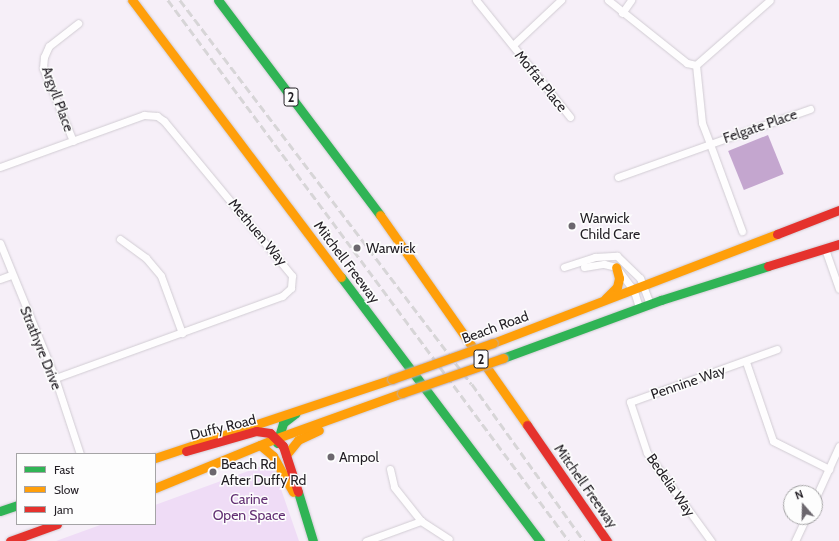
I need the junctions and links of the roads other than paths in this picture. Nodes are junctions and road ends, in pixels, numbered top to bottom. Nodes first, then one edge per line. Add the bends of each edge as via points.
1 (132, 0) edge
2 (219, 0) edge
3 (476, 0) edge
4 (561, 0) edge
5 (608, 0) edge
6 (631, 0) edge
7 (770, 0) edge
8 (622, 13) junction
9 (78, 23) dead end
10 (513, 45) junction
11 (696, 65) junction
12 (810, 109) dead end
13 (570, 117) dead end
14 (73, 141) junction
15 (710, 144) junction
16 (0, 167) edge
17 (618, 177) dead end
18 (839, 210) edge
19 (742, 231) dead end
20 (120, 240) dead end
21 (0, 243) edge
22 (839, 244) edge
23 (825, 249) junction
24 (564, 267) dead end
25 (584, 267) dead end
26 (616, 267) junction
27 (11, 275) junction
28 (0, 279) edge
29 (645, 287) junction
30 (839, 289) edge
31 (634, 291) junction
32 (598, 304) junction
33 (650, 304) junction
34 (639, 307) junction
35 (182, 333) junction
36 (777, 348) dead end
37 (746, 362) junction
38 (55, 378) junction
39 (630, 402) joint
40 (372, 404) junction
41 (304, 408) junction
42 (277, 438) junction
43 (260, 445) junction
44 (839, 446) edge
45 (174, 452) junction
46 (80, 453) edge
47 (286, 455) junction
48 (156, 458) edge
49 (390, 469) dead end
50 (829, 469) junction
51 (822, 485) edge
52 (156, 488) edge
53 (293, 492) junction
54 (16, 505) edge
55 (301, 508) junction
56 (0, 511) edge
57 (421, 521) junction
58 (54, 525) edge
59 (802, 525) edge
60 (449, 539) dead end
61 (10, 541) edge
62 (313, 541) edge
63 (366, 541) edge
64 (540, 541) edge
65 (607, 541) edge
66 (711, 541) edge
67 (795, 541) edge

1 - 64 main road, Mitchell Freeway
2 - 65 main road, Mitchell Freeway / 2 via 406,250
3 - 10 street, Moffat Place
4 - 10 street, Moffat Place
5 - 8 street
6 - 8 street
7 - 11 street
8 - 11 street via 687,63
9 - 14 street, Argyll Place via 49,46 44,57 44,68
10 - 13 street, Moffat Place
11 - 15 street, Felgate Place via 702,123
12 - 15 street, Felgate Place
14 - 16 street, Methuen Way
14 - 35 street, Methuen Way via 144,115 160,117 291,271 292,285 282,296
15 - 17 street, Felgate Place
15 - 19 street, Felgate Place
18 - 29 main road, Beach Road
20 - 35 street via 146,258 160,276
21 - 27 street, Strathyre Drive
22 - 23 main road
23 - 30 street
23 - 33 main road
24 - 29 street via 595,257 617,256 638,276
25 - 26 street via 604,264
26 - 31 street
26 - 32 main road via 617,287
27 - 28 street
27 - 38 street, Strathyre Drive
29 - 31 main road, Beach Road
29 - 33 street
31 - 32 main road, Beach Road
31 - 34 street
32 - 41 main road, Beach Road, bridge via 392,379
33 - 34 main road
34 - 40 main road, bridge
35 - 38 street, Methuen Way
36 - 37 street, Pennine Way
37 - 39 street, Pennine Way
37 - 50 street via 773,441
38 - 46 street, Strathyre Drive
39 - 66 street, Bedelia Way via 647,453
40 - 42 main road
40 - 47 main road via 298,440
41 - 42 main road via 286,419
41 - 45 main road, Beach Road
42 - 43 main road
42 - 45 main road, Duffy Road via 270,433 256,431 200,449
42 - 47 main road
42 - 53 main road
43 - 52 main road
43 - 53 main road via 272,456
44 - 50 street
45 - 48 main road, Beach Road
47 - 55 main road
49 - 57 street via 394,487
50 - 51 street
53 - 55 main road
54 - 56 main road
55 - 62 main road
57 - 60 street
57 - 63 street
58 - 61 main road
59 - 67 street

